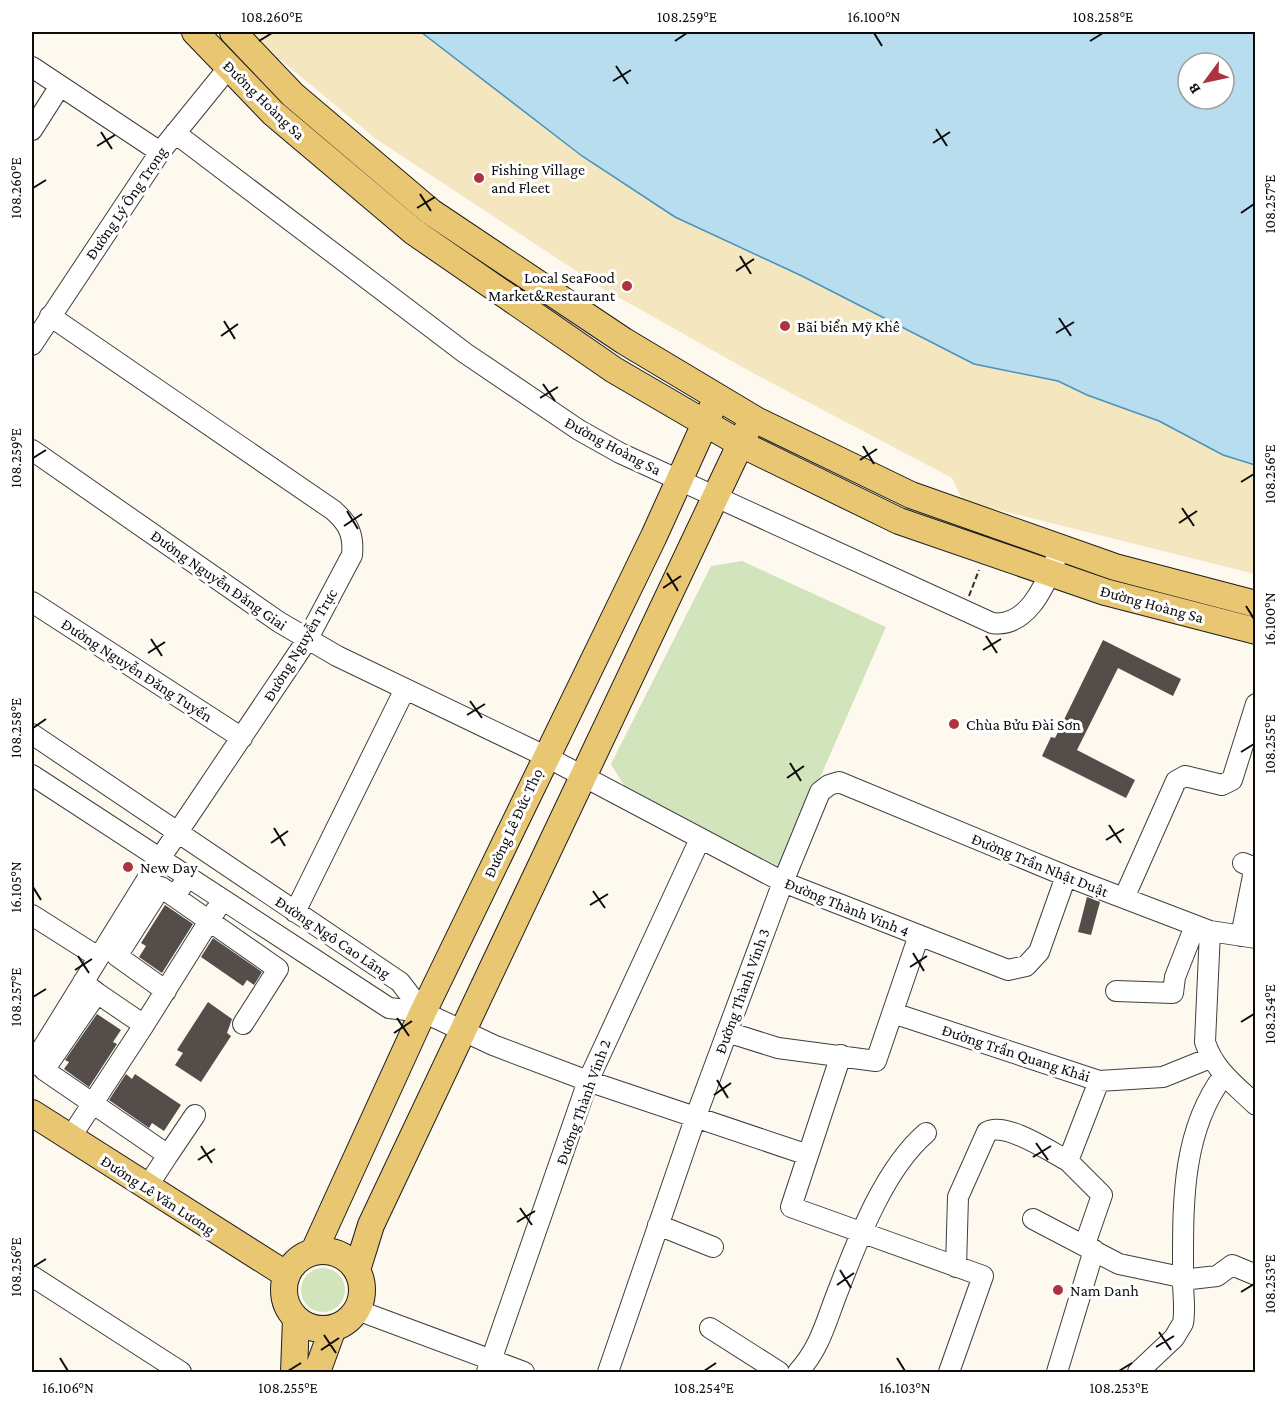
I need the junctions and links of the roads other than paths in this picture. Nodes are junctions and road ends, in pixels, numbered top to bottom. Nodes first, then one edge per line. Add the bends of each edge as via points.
1 (195, 32) edge
2 (240, 39) edge
3 (32, 67) edge
4 (229, 67) junction
5 (60, 86) junction
6 (32, 130) edge
7 (175, 133) junction
8 (160, 152) junction
9 (50, 316) junction
10 (32, 345) edge
11 (717, 397) junction
12 (753, 418) junction
13 (705, 423) junction
14 (741, 444) junction
15 (32, 450) edge
16 (679, 480) junction
17 (716, 497) junction
18 (1060, 547) junction
19 (1050, 573) junction
20 (32, 602) edge
21 (1256, 604) edge
22 (1256, 631) edge
23 (307, 640) junction
24 (405, 689) junction
25 (1256, 704) edge
26 (32, 734) edge
27 (242, 738) junction
28 (545, 756) junction
29 (32, 775) edge
30 (586, 777) junction
31 (829, 785) joint
32 (178, 833) junction
33 (700, 839) junction
34 (159, 860) junction
35 (1243, 863) dead end
36 (1066, 876) junction
37 (187, 878) junction
38 (783, 882) junction
39 (175, 897) junction
40 (1124, 898) junction
41 (223, 901) junction
42 (296, 912) junction
43 (32, 915) edge
44 (251, 920) junction
45 (209, 921) junction
46 (1203, 928) junction
47 (124, 931) junction
48 (919, 935) junction
49 (1248, 937) edge
50 (238, 941) junction
51 (98, 957) junction
52 (90, 987) junction
53 (166, 991) junction
54 (1116, 991) dead end
55 (423, 1012) junction
56 (892, 1013) junction
57 (243, 1024) dead end
58 (144, 1025) junction
59 (727, 1032) junction
60 (464, 1033) junction
61 (841, 1055) junction
62 (1210, 1058) junction
63 (32, 1065) edge
64 (1224, 1075) junction
65 (1099, 1081) junction
66 (588, 1082) junction
67 (94, 1103) junction
68 (1256, 1105) edge
69 (32, 1113) edge
70 (195, 1114) dead end
71 (696, 1116) junction
72 (926, 1133) dead end
73 (70, 1138) junction
74 (168, 1155) junction
75 (807, 1155) junction
76 (1068, 1161) junction
77 (147, 1187) junction
78 (1033, 1219) dead end
79 (658, 1225) junction
80 (863, 1235) junction
81 (713, 1247) dead end
82 (1089, 1247) junction
83 (314, 1251) junction
84 (956, 1267) junction
85 (357, 1270) junction
86 (287, 1275) junction
87 (1256, 1275) edge
88 (32, 1276) edge
89 (1182, 1280) junction
90 (357, 1310) junction
91 (296, 1319) junction
92 (333, 1328) junction
93 (710, 1328) dead end
94 (489, 1367) edge
95 (175, 1371) edge
96 (294, 1372) edge
97 (317, 1372) edge
98 (524, 1372) edge
99 (608, 1372) edge
100 (779, 1372) edge
101 (798, 1372) edge
102 (949, 1372) edge
103 (1057, 1372) edge
104 (1138, 1372) edge

1 - 4 main road, Đường Hoàng Sa
2 - 4 main road
2 - 11 main road, Đường Hoàng Sa via 293,95 431,212 624,341
3 - 5 street
4 - 7 street, Đường Lý Ông Trọng
4 - 13 main road, Đường Hoàng Sa via 273,113 414,232 614,370
5 - 6 street
5 - 8 street
7 - 8 street, Đường Lý Ông Trọng
7 - 16 street, Đường Hoàng Sa via 499,377 620,453
8 - 9 street, Đường Lý Ông Trọng
9 - 10 street, Đường Lý Ông Trọng
9 - 23 street, Đường Nguyễn Trực via 344,520 351,530 352,555
11 - 12 main road, Đường Hoàng Sa
11 - 13 main road, Đường Lê Đức Thọ
12 - 14 main road
12 - 18 main road, Đường Hoàng Sa via 911,495
13 - 14 main road, Đường Hoàng Sa
13 - 16 main road, Đường Lê Đức Thọ
14 - 17 main road
14 - 19 main road, Đường Hoàng Sa via 899,521
15 - 23 street, Đường Nguyễn Đăng Giai
16 - 17 street, Đường Hoàng Sa
16 - 28 main road, Đường Lê Đức Thọ
17 - 19 street, Đường Hoàng Sa via 992,623 1019,618 1031,606
17 - 30 main road
18 - 19 street, Đường Hoàng Sa
18 - 21 main road, Đường Hoàng Sa via 1115,567
19 - 22 main road, Đường Hoàng Sa via 1105,592
20 - 27 street, Đường Nguyễn Đăng Tuyến
23 - 24 street, Đường Nguyễn Đăng Giai
23 - 27 street, Đường Nguyễn Trực
24 - 28 street, Đường Nguyễn Đăng Giai
24 - 42 street
25 - 40 street via 1232,780 1222,785 1185,776 1176,781
26 - 32 street, Đường Ngô Cao Lãng
27 - 32 street, Đường Nguyễn Trực
28 - 30 street, Đường Nguyễn Đăng Giai
28 - 55 main road, Đường Lê Đức Thọ
29 - 34 street, Đường Ngô Cao Lãng
30 - 33 street, Đường Thành Vinh 4
30 - 60 main road
31 - 36 street, Đường Trần Nhật Duật via 839,782
31 - 38 street, Đường Thành Vinh 3 via 820,792
32 - 34 street, Đường Nguyễn Trực
32 - 42 street, Đường Ngô Cao Lãng
33 - 38 street, Đường Thành Vinh 4
33 - 66 street, Đường Thành Vinh 2
34 - 37 street, Đường Ngô Cao Lãng
34 - 47 street, Đường Nguyễn Trực
35 - 49 street via 1252,865 1254,872
36 - 40 street, Đường Trần Nhật Duật
36 - 48 street, Đường Thành Vinh 4 via 1038,952 1033,961 1019,969 1001,968
37 - 39 street
37 - 41 street, Đường Ngô Cao Lãng
38 - 48 street, Đường Thành Vinh 4
38 - 59 street, Đường Thành Vinh 3
39 - 45 street
39 - 47 street via 161,887
40 - 46 street, Đường Trần Nhật Duật
41 - 44 street, Đường Ngô Cao Lãng
41 - 45 street
42 - 55 street, Đường Ngô Cao Lãng via 400,982
43 - 51 street
44 - 50 street
44 - 55 street, Đường Ngô Cao Lãng via 389,1008
45 - 50 street
45 - 53 street
46 - 49 street, Đường Trần Nhật Duật
46 - 54 street via 1175,977 1173,993
46 - 62 street via 1205,1042
47 - 51 street, Đường Nguyễn Trực
47 - 53 street via 117,956
48 - 56 street
50 - 57 street via 278,969
51 - 52 street, Đường Nguyễn Trực
52 - 58 street
52 - 63 street, Đường Nguyễn Trực
52 - 67 street via 44,1070
53 - 58 street
55 - 60 street
55 - 83 main road, Đường Lê Đức Thọ
56 - 61 street via 876,1061
56 - 65 street, Đường Trần Quang Khải
58 - 67 street
59 - 61 street via 778,1048
59 - 71 street, Đường Thành Vinh 3
60 - 66 street
60 - 85 main road via 371,1225
61 - 75 street
62 - 64 street
62 - 65 street via 1163,1077
64 - 68 street
64 - 89 street via 1210,1093 1186,1168
65 - 76 street, Đường Trần Quang Khải
66 - 71 street
66 - 94 street, Đường Thành Vinh 2
67 - 73 street
67 - 74 street
69 - 73 main road, Đường Lê Văn Lương
70 - 74 street
71 - 75 street
71 - 79 street, Đường Thành Vinh 3
72 - 80 street via 898,1162
73 - 77 main road, Đường Lê Văn Lương
74 - 77 street
75 - 80 street via 790,1207
76 - 82 street via 1102,1195
76 - 84 street via 1000,1129 987,1132 958,1197
77 - 86 main road, Đường Lê Văn Lương
78 - 82 street
79 - 81 street
79 - 99 street, Đường Thành Vinh 3
80 - 84 street
80 - 101 street via 813,1355
82 - 89 street via 1119,1264
82 - 103 street
83 - 85 main road via 338,1253
83 - 86 main road via 295,1261
84 - 102 street via 983,1276
85 - 90 main road via 362,1290
86 - 91 main road via 285,1301
87 - 89 street via 1232,1265 1217,1276
88 - 95 street
89 - 104 street via 1181,1328
90 - 92 main road
90 - 94 street
91 - 92 main road via 307,1326
91 - 96 main road
92 - 97 main road
93 - 100 street
94 - 98 street

